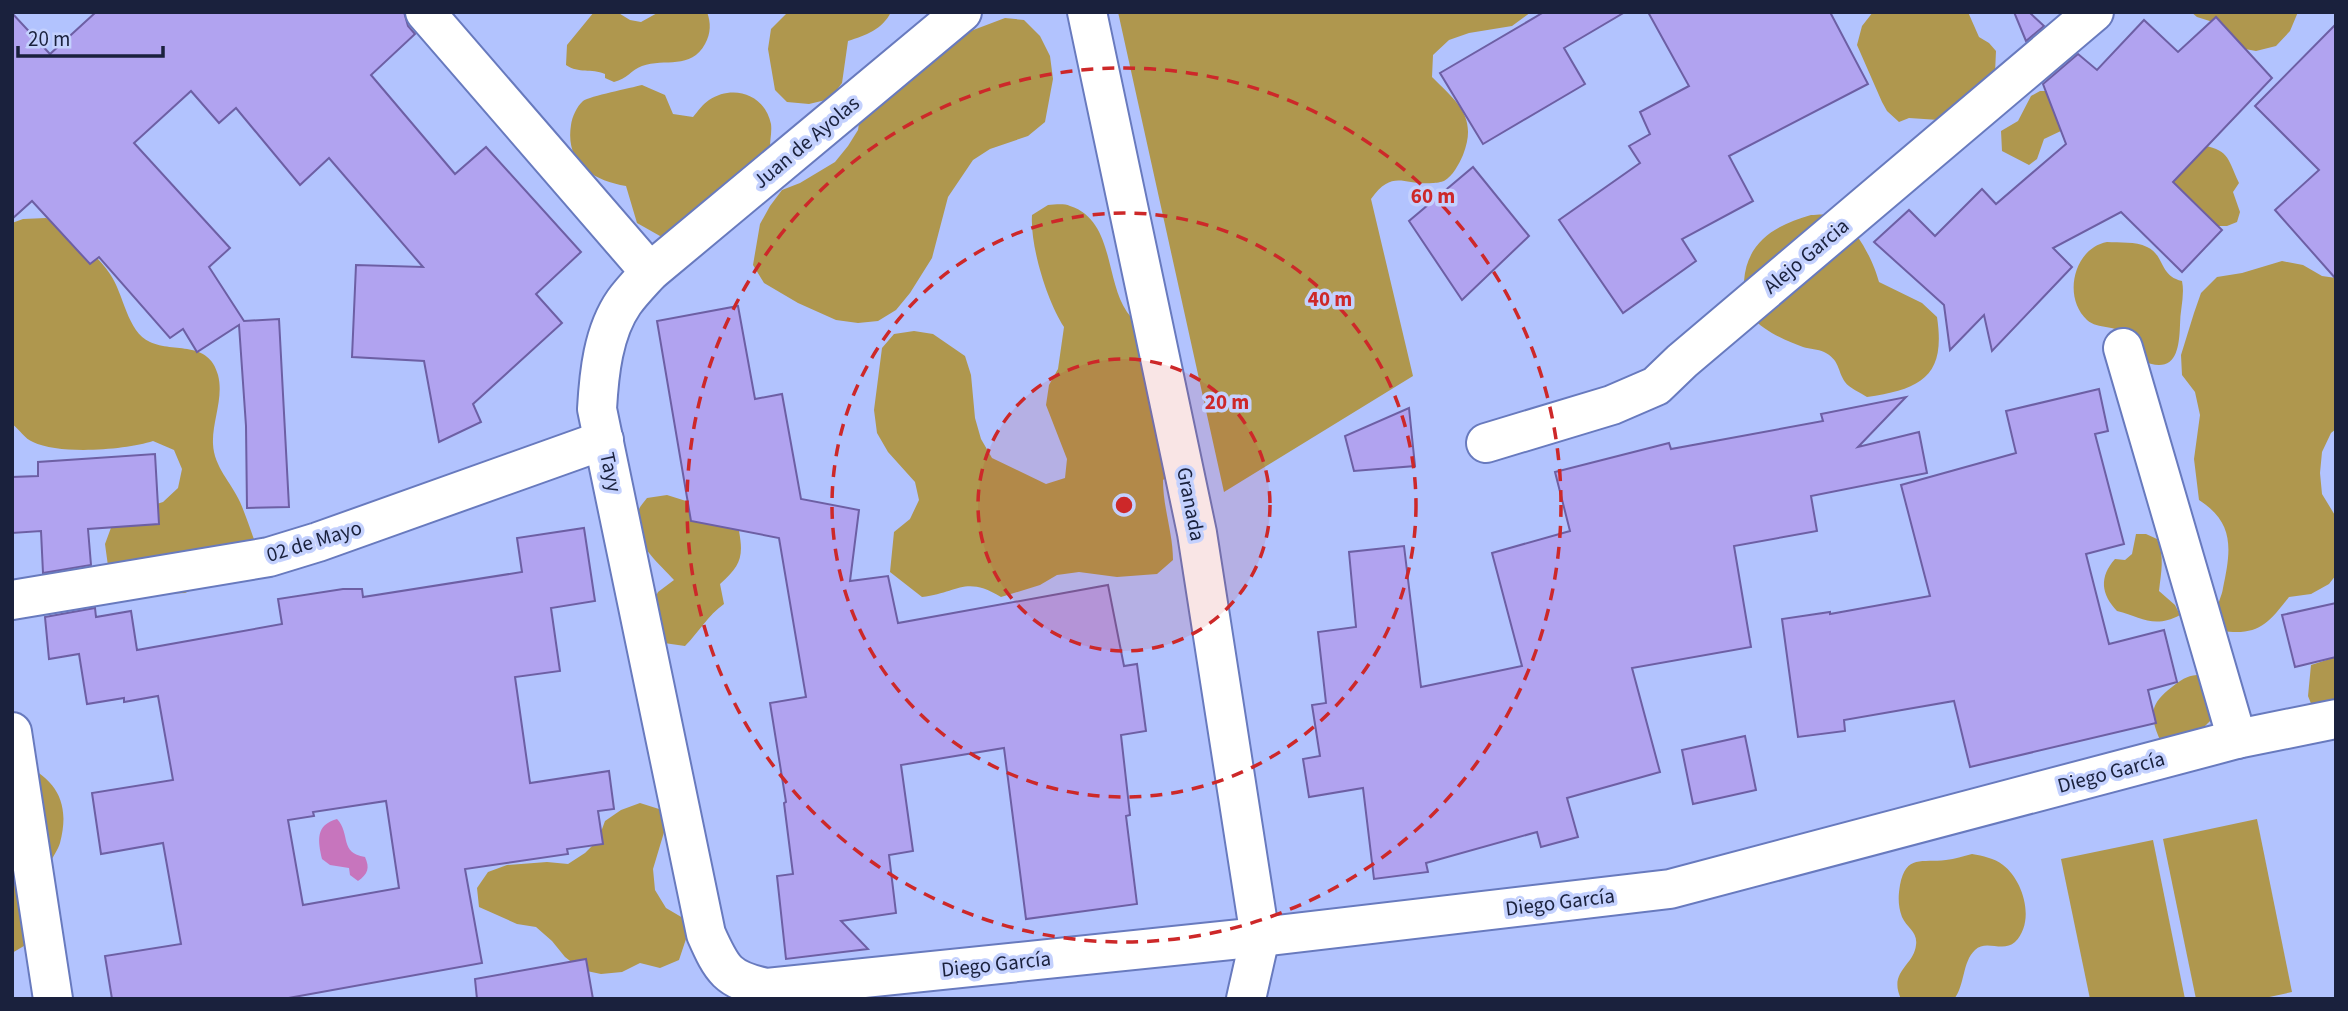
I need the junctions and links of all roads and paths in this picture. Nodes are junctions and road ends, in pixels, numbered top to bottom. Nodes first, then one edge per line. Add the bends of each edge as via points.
1 (425, 12) edge
2 (962, 12) edge
3 (1087, 12) edge
4 (2094, 12) edge
5 (649, 272) junction
6 (2123, 348) dead end
7 (604, 440) junction
8 (1486, 443) dead end
9 (12, 600) edge
10 (2336, 719) edge
11 (12, 732) edge
12 (2237, 739) junction
13 (24, 892) edge
14 (1260, 937) junction
15 (766, 988) joint
16 (53, 999) edge
17 (1246, 999) edge

1 - 5 street
2 - 5 street, Juan de Ayolas
3 - 14 street, Granada via 1197,533
4 - 8 street, Alejo Garcia via 1656,386 1612,405
5 - 7 street, Tayy via 623,304 609,334 597,409
6 - 12 street
7 - 9 street, 02 de Mayo via 269,557
7 - 15 street, Tayy via 706,934 719,964 740,983
10 - 12 street, Diego García
11 - 13 street
12 - 14 street, Diego García via 1670,889
13 - 16 street
14 - 15 street, Diego García
14 - 17 street, Granada

